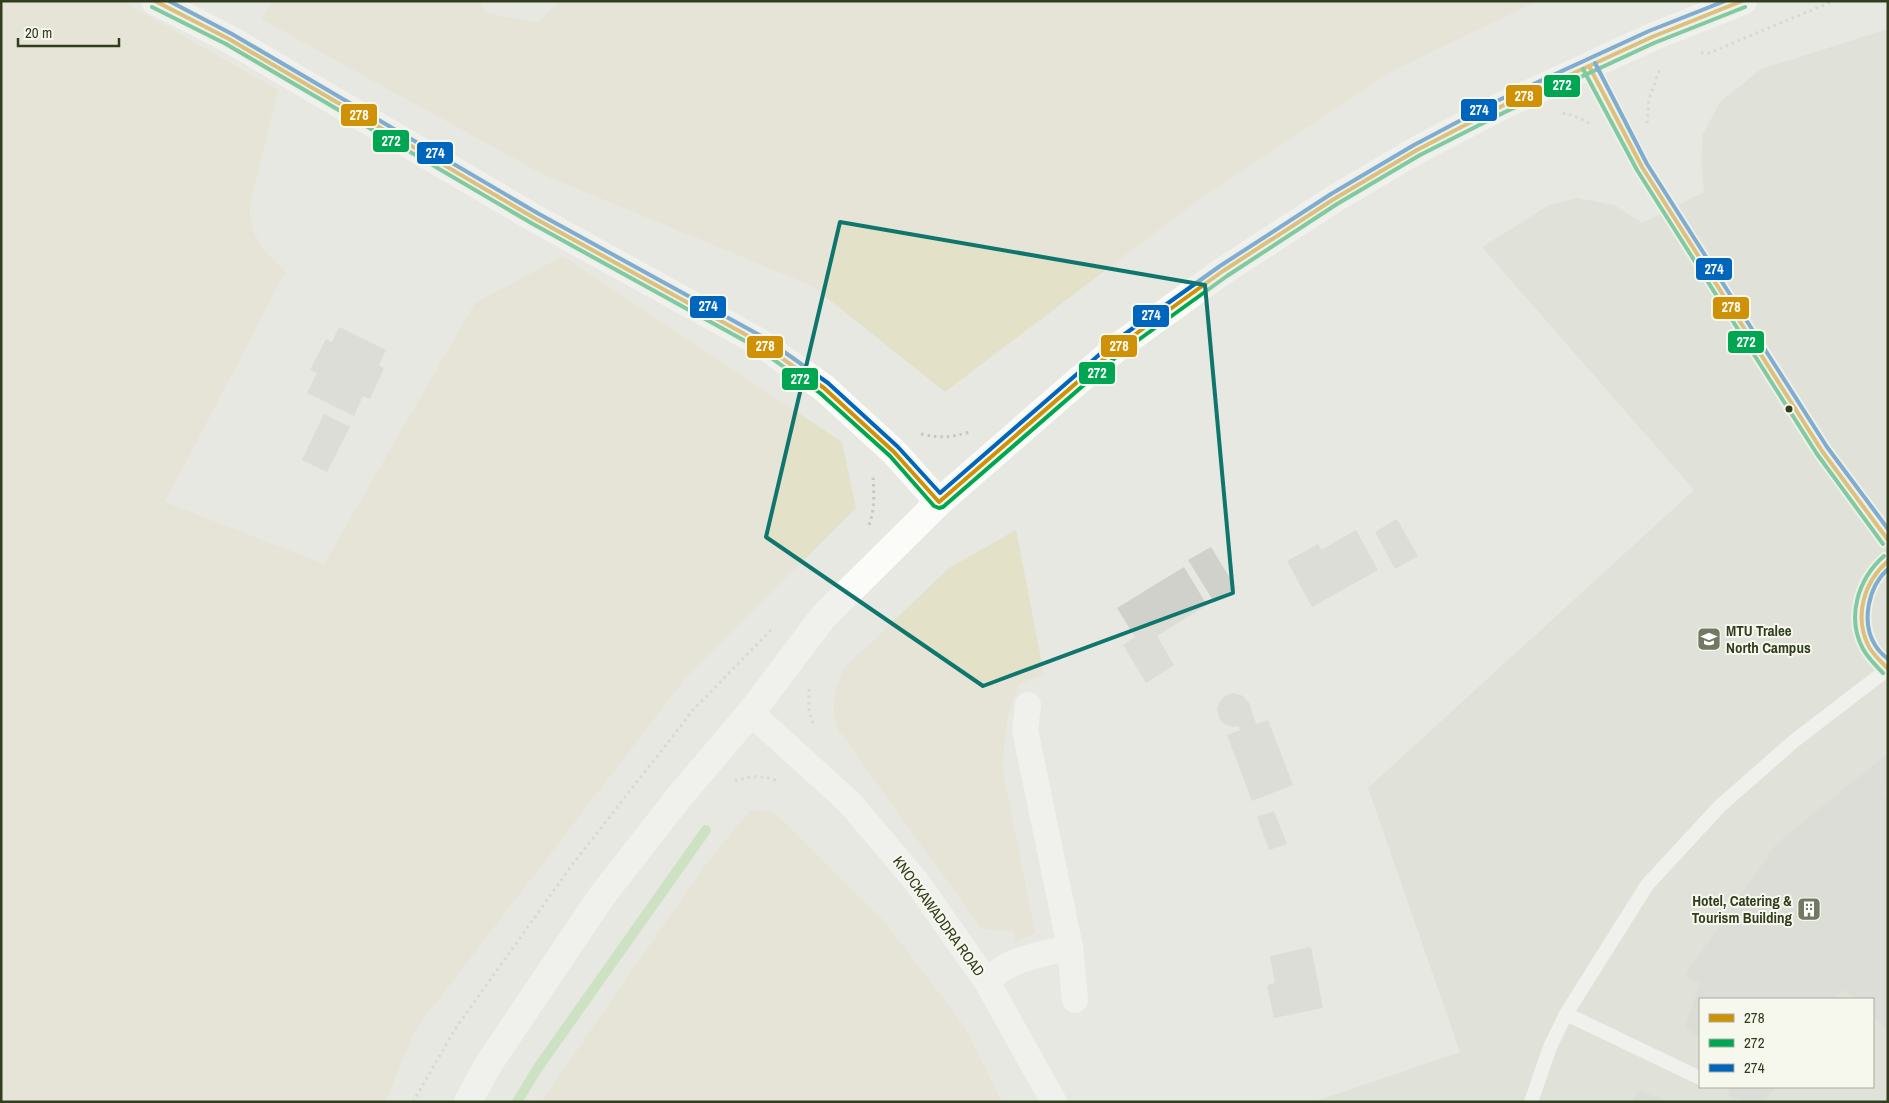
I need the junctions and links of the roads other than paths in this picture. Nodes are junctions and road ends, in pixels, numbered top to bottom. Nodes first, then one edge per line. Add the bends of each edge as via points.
1 (155, 1) edge
2 (1743, 1) edge
3 (1589, 66) junction
4 (939, 502) junction
5 (1888, 540) edge
6 (1888, 561) edge
7 (1888, 669) edge
8 (1028, 705) dead end
9 (752, 711) junction
10 (1070, 947) junction
11 (986, 982) junction
12 (1075, 1000) dead end
13 (1566, 1014) junction
14 (1699, 1078) edge
15 (468, 1102) edge
16 (1054, 1102) edge
17 (1531, 1102) edge

1 - 4 street via 229,39 536,219 759,342 824,388 894,452
2 - 3 street
3 - 4 street via 1417,150 1267,242 1119,346
3 - 5 lane via 1642,167 1822,450
4 - 9 street via 823,617
6 - 7 lane via 1871,579 1861,609 1861,624 1868,646
7 - 13 lane via 1794,741 1720,806 1647,885
8 - 10 street via 1025,730
9 - 11 street, KNOCKAWADDRA ROAD via 850,803 892,851
9 - 15 street via 601,897 488,1065
10 - 11 street via 1008,965
10 - 12 street
11 - 16 street, KNOCKAWADDRA ROAD
13 - 14 lane
13 - 17 lane via 1550,1047

